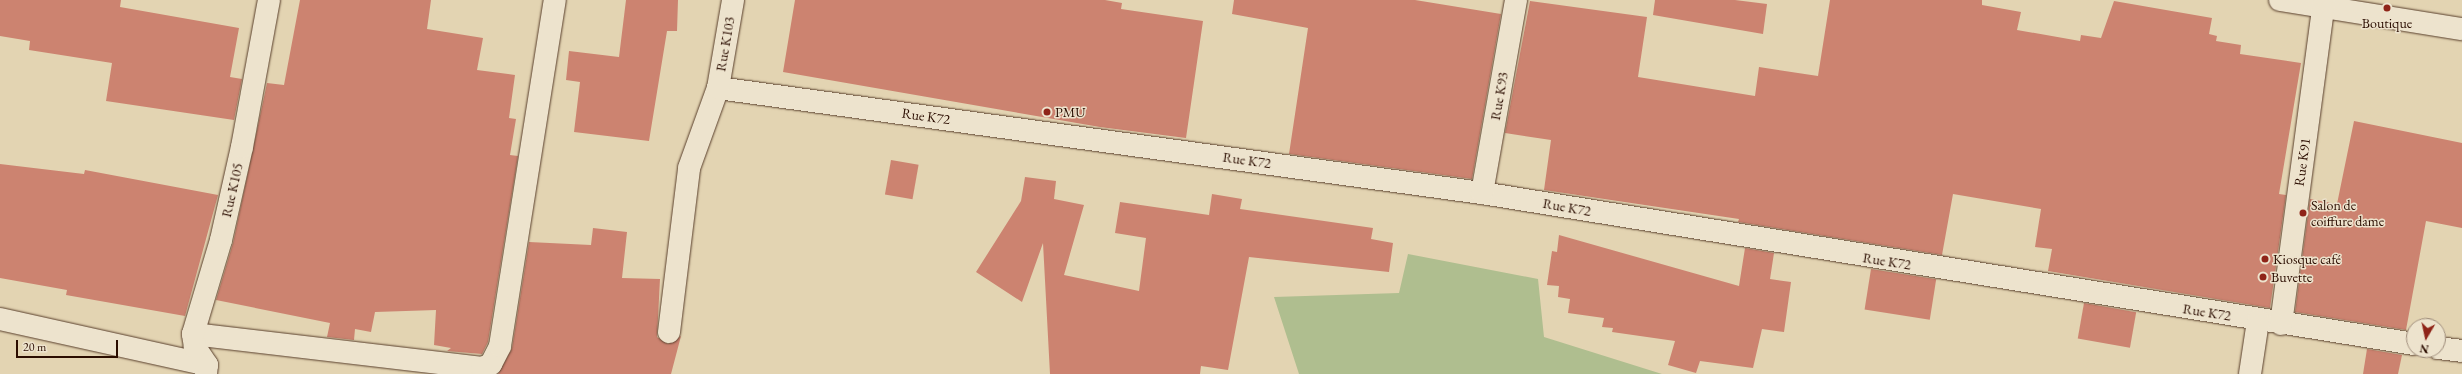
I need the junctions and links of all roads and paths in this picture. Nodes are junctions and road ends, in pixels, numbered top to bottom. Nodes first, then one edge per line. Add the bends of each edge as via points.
1 (269, 0) edge
2 (555, 0) edge
3 (733, 0) edge
4 (1516, 0) edge
5 (2280, 0) edge
6 (2323, 4) edge
7 (2462, 29) edge
8 (718, 88) junction
9 (1482, 192) junction
10 (0, 319) edge
11 (2258, 320) junction
12 (2281, 324) junction
13 (669, 332) dead end
14 (193, 334) junction
15 (2406, 343) edge
16 (2446, 349) edge
17 (2462, 351) edge
18 (206, 369) edge
19 (2250, 374) edge

1 - 14 street, Rue K105 via 240,155
2 - 14 street via 500,346 491,364 482,368
3 - 8 street, Rue K103
4 - 9 street, Rue K93
5 - 6 street
6 - 7 street
6 - 12 street, Rue K91
8 - 9 street, Rue K72
8 - 13 street, Rue K103 via 690,168
9 - 11 street, Rue K72
10 - 18 street
11 - 12 street, Rue K72
11 - 19 street
12 - 15 street, Rue K72
14 - 18 street via 195,347
16 - 17 street

